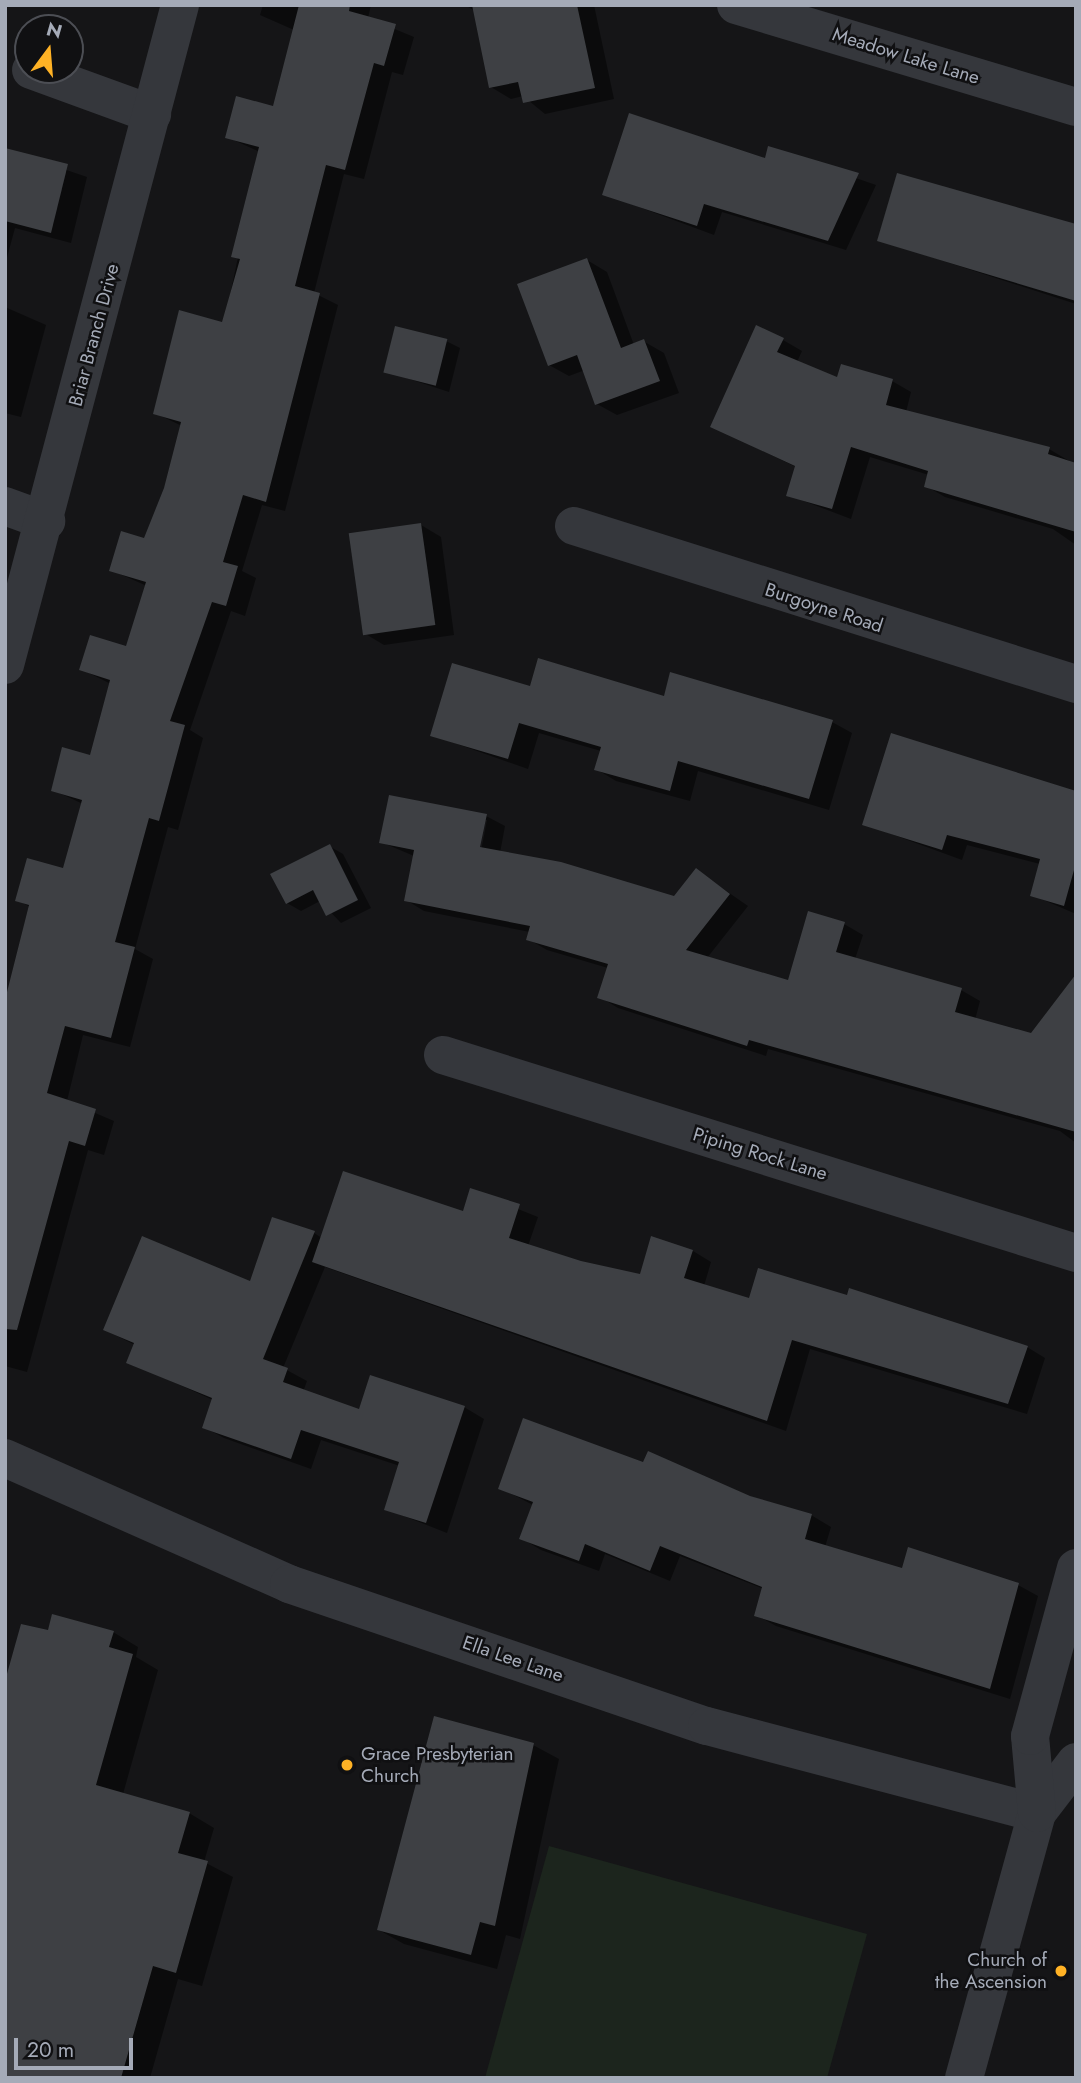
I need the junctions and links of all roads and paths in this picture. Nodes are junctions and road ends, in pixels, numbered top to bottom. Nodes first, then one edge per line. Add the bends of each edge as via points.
1 (180, 5) edge
2 (736, 5) edge
3 (70, 84) edge
4 (1076, 107) edge
5 (152, 114) junction
6 (5, 506) edge
7 (46, 520) junction
8 (574, 526) dead end
9 (5, 664) edge
10 (1076, 684) edge
11 (443, 1055) dead end
12 (1076, 1253) edge
13 (5, 1458) edge
14 (1076, 1568) edge
15 (1076, 1762) edge
16 (1037, 1813) junction
17 (964, 2078) edge

1 - 5 street, Briar Branch Drive
2 - 4 street, Meadow Lake Lane
3 - 5 street
5 - 7 street, Briar Branch Drive
6 - 7 street
7 - 9 street, Briar Branch Drive
8 - 10 street, Burgoyne Road
11 - 12 street, Piping Rock Lane
13 - 16 street, Ella Lee Lane via 289,1584 707,1726
14 - 16 street via 1030,1736
15 - 16 street
16 - 17 street

